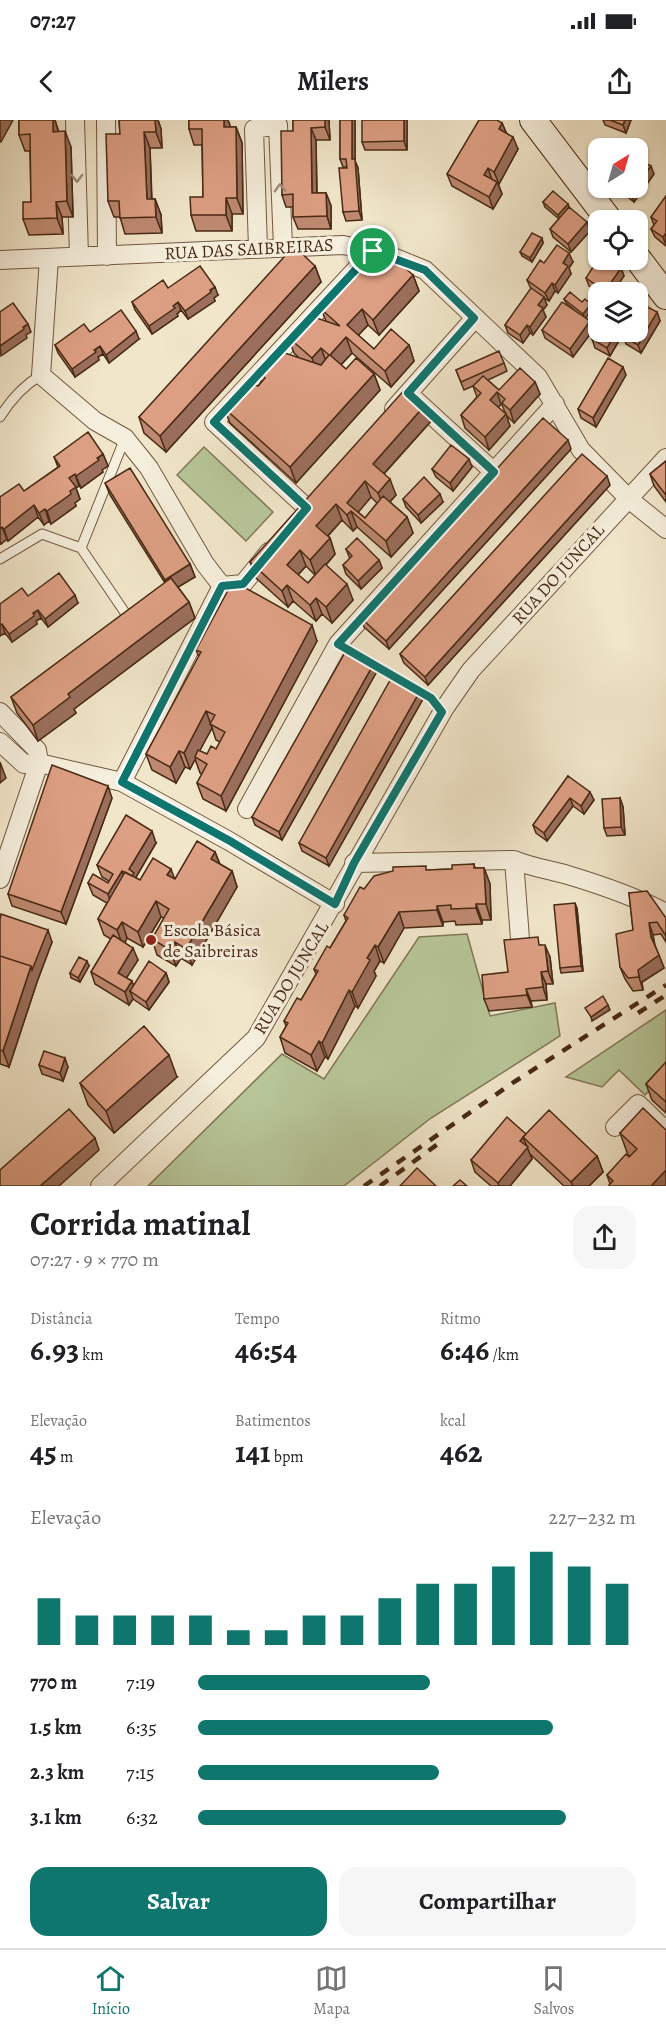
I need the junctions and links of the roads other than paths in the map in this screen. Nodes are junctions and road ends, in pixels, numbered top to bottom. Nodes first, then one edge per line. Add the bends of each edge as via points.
1 (75, 120) edge
2 (106, 120) edge
3 (533, 120) edge
4 (601, 210) edge
5 (283, 247) junction
6 (258, 248) junction
7 (373, 251) junction
8 (79, 256) junction
9 (107, 256) junction
10 (49, 258) junction
11 (0, 260) edge
12 (646, 270) edge
13 (666, 296) edge
14 (474, 318) junction
15 (41, 375) junction
16 (408, 393) junction
17 (555, 404) junction
18 (0, 417) edge
19 (384, 420) edge
20 (125, 438) junction
21 (666, 458) edge
22 (494, 472) junction
23 (322, 490) edge
24 (630, 500) junction
25 (307, 508) junction
26 (293, 523) edge
27 (666, 529) edge
28 (279, 540) edge
29 (81, 548) junction
30 (0, 559) edge
31 (222, 586) junction
32 (120, 627) edge
33 (338, 644) junction
34 (0, 712) edge
35 (442, 712) junction
36 (0, 742) edge
37 (39, 763) junction
38 (122, 782) junction
39 (247, 809) dead end
40 (514, 860) junction
41 (354, 863) junction
42 (0, 879) edge
43 (335, 904) junction
44 (666, 913) edge
45 (520, 939) edge
46 (615, 1127) dead end
47 (666, 1131) edge
48 (100, 1186) edge

1 -> 8 street
2 - 9 street
3 - 4 main road
5 - 6 street, RUA DAS SAIBREIRAS
5 -> 6 street via 278,125 254,129
5 - 7 street, RUA DAS SAIBREIRAS via 343,244
6 - 9 street, RUA DAS SAIBREIRAS
7 - 14 street, RUA DAS SAIBREIRAS via 425,270
7 - 25 street via 214,422
8 - 9 street, RUA DAS SAIBREIRAS
8 - 10 street, RUA DAS SAIBREIRAS
10 - 11 street, RUA DAS SAIBREIRAS
10 - 15 street
12 - 13 main road
14 - 16 street
14 - 17 street, RUA DAS SAIBREIRAS via 538,377
15 - 18 lane via 26,384
15 - 20 street via 95,421
16 - 19 street
16 - 22 street
17 - 22 street
17 - 24 street, RUA DAS SAIBREIRAS via 581,450
20 - 29 lane
20 - 31 street via 149,468
21 - 24 street, RUA DO JUNCAL
22 - 33 street
23 - 25 street
24 - 27 street, RUA DAS SAIBREIRAS
24 - 35 street, RUA DO JUNCAL via 609,517 471,670
25 - 26 street
28 - 31 street via 243,584
29 - 30 lane via 42,534
29 - 32 lane via 130,620
31 - 38 street
33 - 35 lane via 431,698
33 - 39 street
34 - 37 street via 37,750
35 - 41 street, RUA DO JUNCAL
36 - 37 street via 24,764
37 - 38 street
37 - 42 street
38 - 43 street
40 - 41 street
40 - 44 street via 637,897
40 - 45 street
41 - 43 street, RUA DO JUNCAL
43 - 48 street, RUA DO JUNCAL via 256,1038
46 - 47 street via 638,1104

